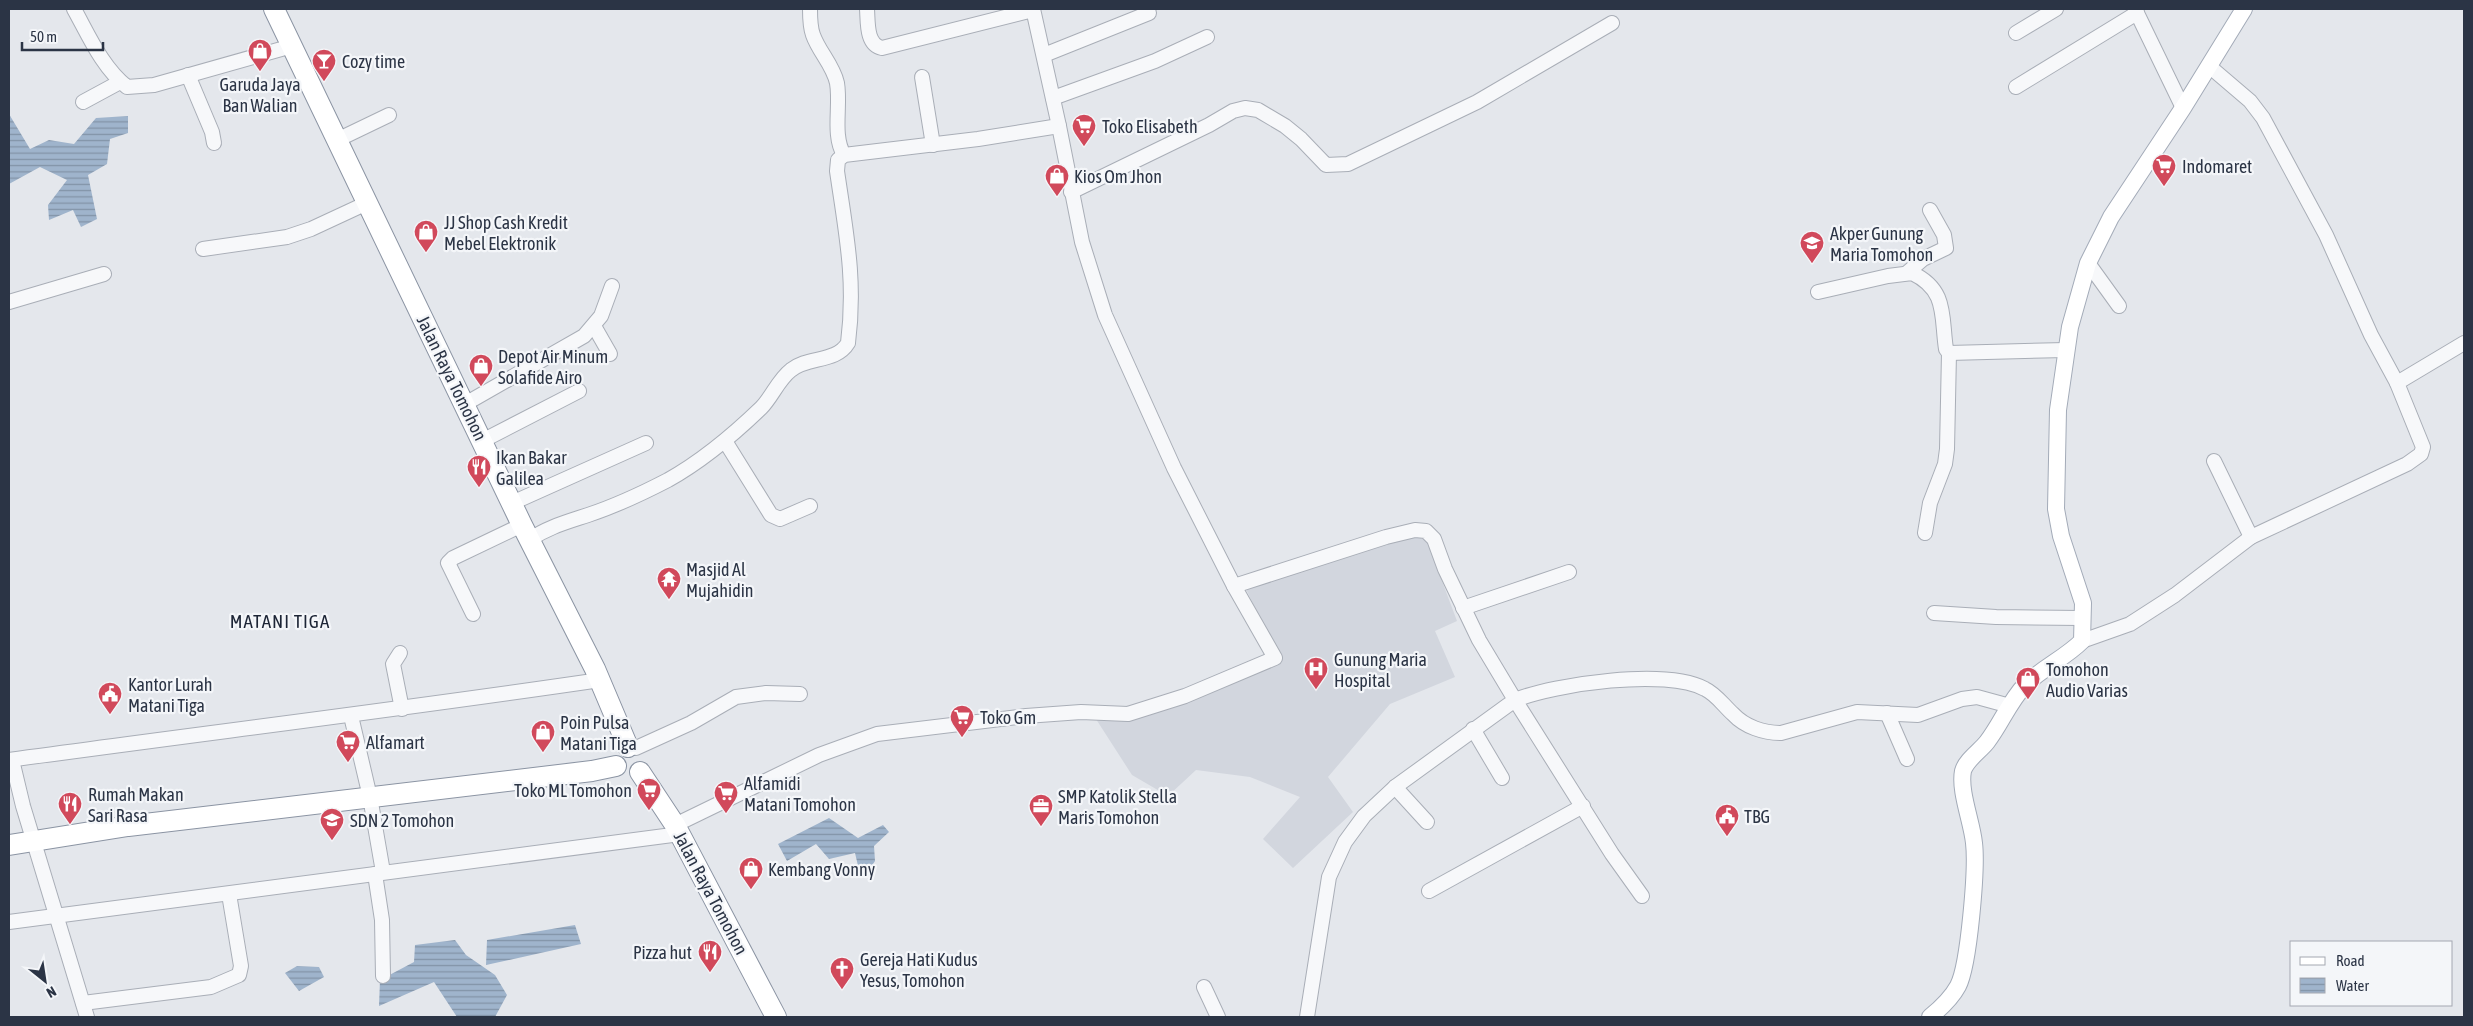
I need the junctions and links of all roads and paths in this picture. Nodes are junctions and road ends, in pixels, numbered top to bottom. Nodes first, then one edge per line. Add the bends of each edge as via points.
1 (74, 9) edge
2 (274, 9) edge
3 (810, 9) edge
4 (867, 9) edge
5 (1033, 9) edge
6 (2056, 9) edge
7 (2244, 9) edge
8 (2136, 11) edge
9 (1148, 13) dead end
10 (1612, 23) dead end
11 (2016, 32) dead end
12 (1207, 37) dead end
13 (292, 46) junction
14 (1044, 55) junction
15 (2209, 66) junction
16 (188, 75) junction
17 (922, 77) dead end
18 (120, 82) junction
19 (2016, 87) dead end
20 (1053, 98) junction
21 (83, 102) dead end
22 (2183, 108) junction
23 (390, 115) dead end
24 (1059, 126) junction
25 (337, 140) junction
26 (214, 143) dead end
27 (933, 144) junction
28 (844, 155) junction
29 (1071, 192) junction
30 (367, 203) junction
31 (1930, 210) dead end
32 (203, 250) dead end
33 (2088, 263) junction
34 (1908, 272) junction
35 (104, 274) dead end
36 (612, 286) dead end
37 (1818, 292) dead end
38 (9, 302) edge
39 (2119, 306) dead end
40 (594, 326) junction
41 (2464, 343) edge
42 (2066, 350) junction
43 (1949, 353) junction
44 (610, 354) dead end
45 (2396, 383) junction
46 (579, 391) dead end
47 (465, 404) junction
48 (482, 441) junction
49 (725, 441) junction
50 (646, 443) dead end
51 (2214, 461) dead end
52 (512, 503) junction
53 (810, 506) dead end
54 (526, 533) junction
55 (1924, 533) dead end
56 (2251, 537) junction
57 (1569, 572) dead end
58 (1234, 586) junction
59 (1463, 608) junction
60 (1934, 613) dead end
61 (473, 614) dead end
62 (2082, 618) junction
63 (2082, 641) junction
64 (400, 652) dead end
65 (600, 680) junction
66 (800, 694) dead end
67 (1515, 700) junction
68 (2010, 706) junction
69 (402, 709) junction
70 (1887, 713) junction
71 (351, 716) junction
72 (1473, 729) junction
73 (632, 747) junction
74 (1907, 758) dead end
75 (10, 760) edge
76 (616, 766) junction
77 (640, 772) junction
78 (1502, 778) dead end
79 (1395, 787) junction
80 (370, 797) junction
81 (1583, 806) junction
82 (1427, 822) dead end
83 (677, 829) junction
84 (35, 842) junction
85 (9, 845) edge
86 (379, 873) junction
87 (1429, 890) dead end
88 (229, 894) junction
89 (1642, 896) dead end
90 (56, 915) junction
91 (9, 922) edge
92 (383, 976) dead end
93 (1204, 987) dead end
94 (83, 1003) junction
95 (87, 1017) edge
96 (776, 1017) edge
97 (1218, 1017) edge
98 (1307, 1017) edge
99 (1930, 1017) edge

1 - 18 street via 105,64
2 - 13 highway, Jalan Raya Tomohon
3 - 28 street via 814,38 837,84 839,145
4 - 5 street via 871,41 882,48
5 - 14 street
6 - 11 street
7 - 15 main road
8 - 19 street
8 - 22 street
9 - 14 street
10 - 29 street via 1477,102 1348,164 1326,165 1285,126 1258,110 1244,108
12 - 20 street via 1155,61
13 - 16 street
13 - 25 highway, Jalan Raya Tomohon
14 - 20 street
15 - 22 main road
15 - 45 street via 2250,102 2262,118 2326,235 2370,336
16 - 18 street via 140,88 127,87
16 - 26 street
17 - 27 street
18 - 21 street
20 - 24 street
22 - 33 main road via 2111,217
23 - 25 street
24 - 27 street
24 - 29 street
25 - 30 highway, Jalan Raya Tomohon
27 - 28 street
28 - 49 street via 838,160 837,172 852,269 848,343 837,354 793,368 766,402
29 - 58 street via 1082,242 1105,315 1174,468
30 - 32 street via 293,235
30 - 47 highway, Jalan Raya Tomohon
31 - 34 street via 1944,235 1946,248
33 - 39 street
33 - 42 main road
34 - 37 street
34 - 43 street via 1928,284 1938,298
35 - 38 street
36 - 40 street
40 - 44 street
40 - 47 street via 584,336
41 - 45 street
42 - 43 street
42 - 62 main road via 2058,410 2056,509 2061,536 2083,603
43 - 55 street via 1947,448
45 - 56 street via 2421,438 2421,454 2371,483
46 - 48 street
47 - 48 highway, Jalan Raya Tomohon
48 - 52 highway, Jalan Raya Tomohon
49 - 53 street via 771,515 780,519
49 - 54 street via 668,480 610,506 544,530
50 - 52 street
51 - 56 street
52 - 54 highway, Jalan Raya Tomohon
54 - 61 street via 453,558 448,563
54 - 65 highway, Jalan Raya Tomohon
56 - 63 street via 2175,595 2130,624
57 - 59 street
58 - 59 street via 1386,537 1422,530 1434,539
58 - 83 street via 1275,658 1185,696 1128,714 1034,715 877,734 819,755
59 - 67 street
60 - 62 street via 1996,618
62 - 63 main road
63 - 68 main road via 2038,674
64 - 69 street via 393,664
65 - 69 street
65 - 73 highway, Jalan Raya Tomohon
66 - 73 street via 766,692 736,697 692,722
67 - 70 street via 1547,690 1649,679 1676,680 1706,689 1734,716 1768,733 1795,731 1857,712
67 - 72 street
67 - 81 street
68 - 70 street via 1977,697 1918,715
68 - 99 main road via 2000,726 1964,770 1963,784 1975,867 1968,933 1959,984
69 - 71 street
70 - 74 street
71 - 75 street
71 - 80 street
72 - 78 street
72 - 79 street
73 - 76 highway via 618,754
73 - 77 highway, Jalan Raya Tomohon via 644,757 645,765
75 - 84 street
76 - 77 highway via 625,775 633,776
76 - 80 highway
77 - 83 highway, Jalan Raya Tomohon
79 - 82 street
79 - 98 street via 1364,816 1345,842 1328,877
80 - 84 highway via 128,826
80 - 86 street
81 - 87 street
81 - 89 street
83 - 86 street
83 - 96 highway, Jalan Raya Tomohon
84 - 85 highway
84 - 90 street
86 - 88 street
86 - 92 street
88 - 90 street
88 - 94 street via 239,975 211,987
90 - 91 street
90 - 94 street
93 - 97 street
94 - 95 street

